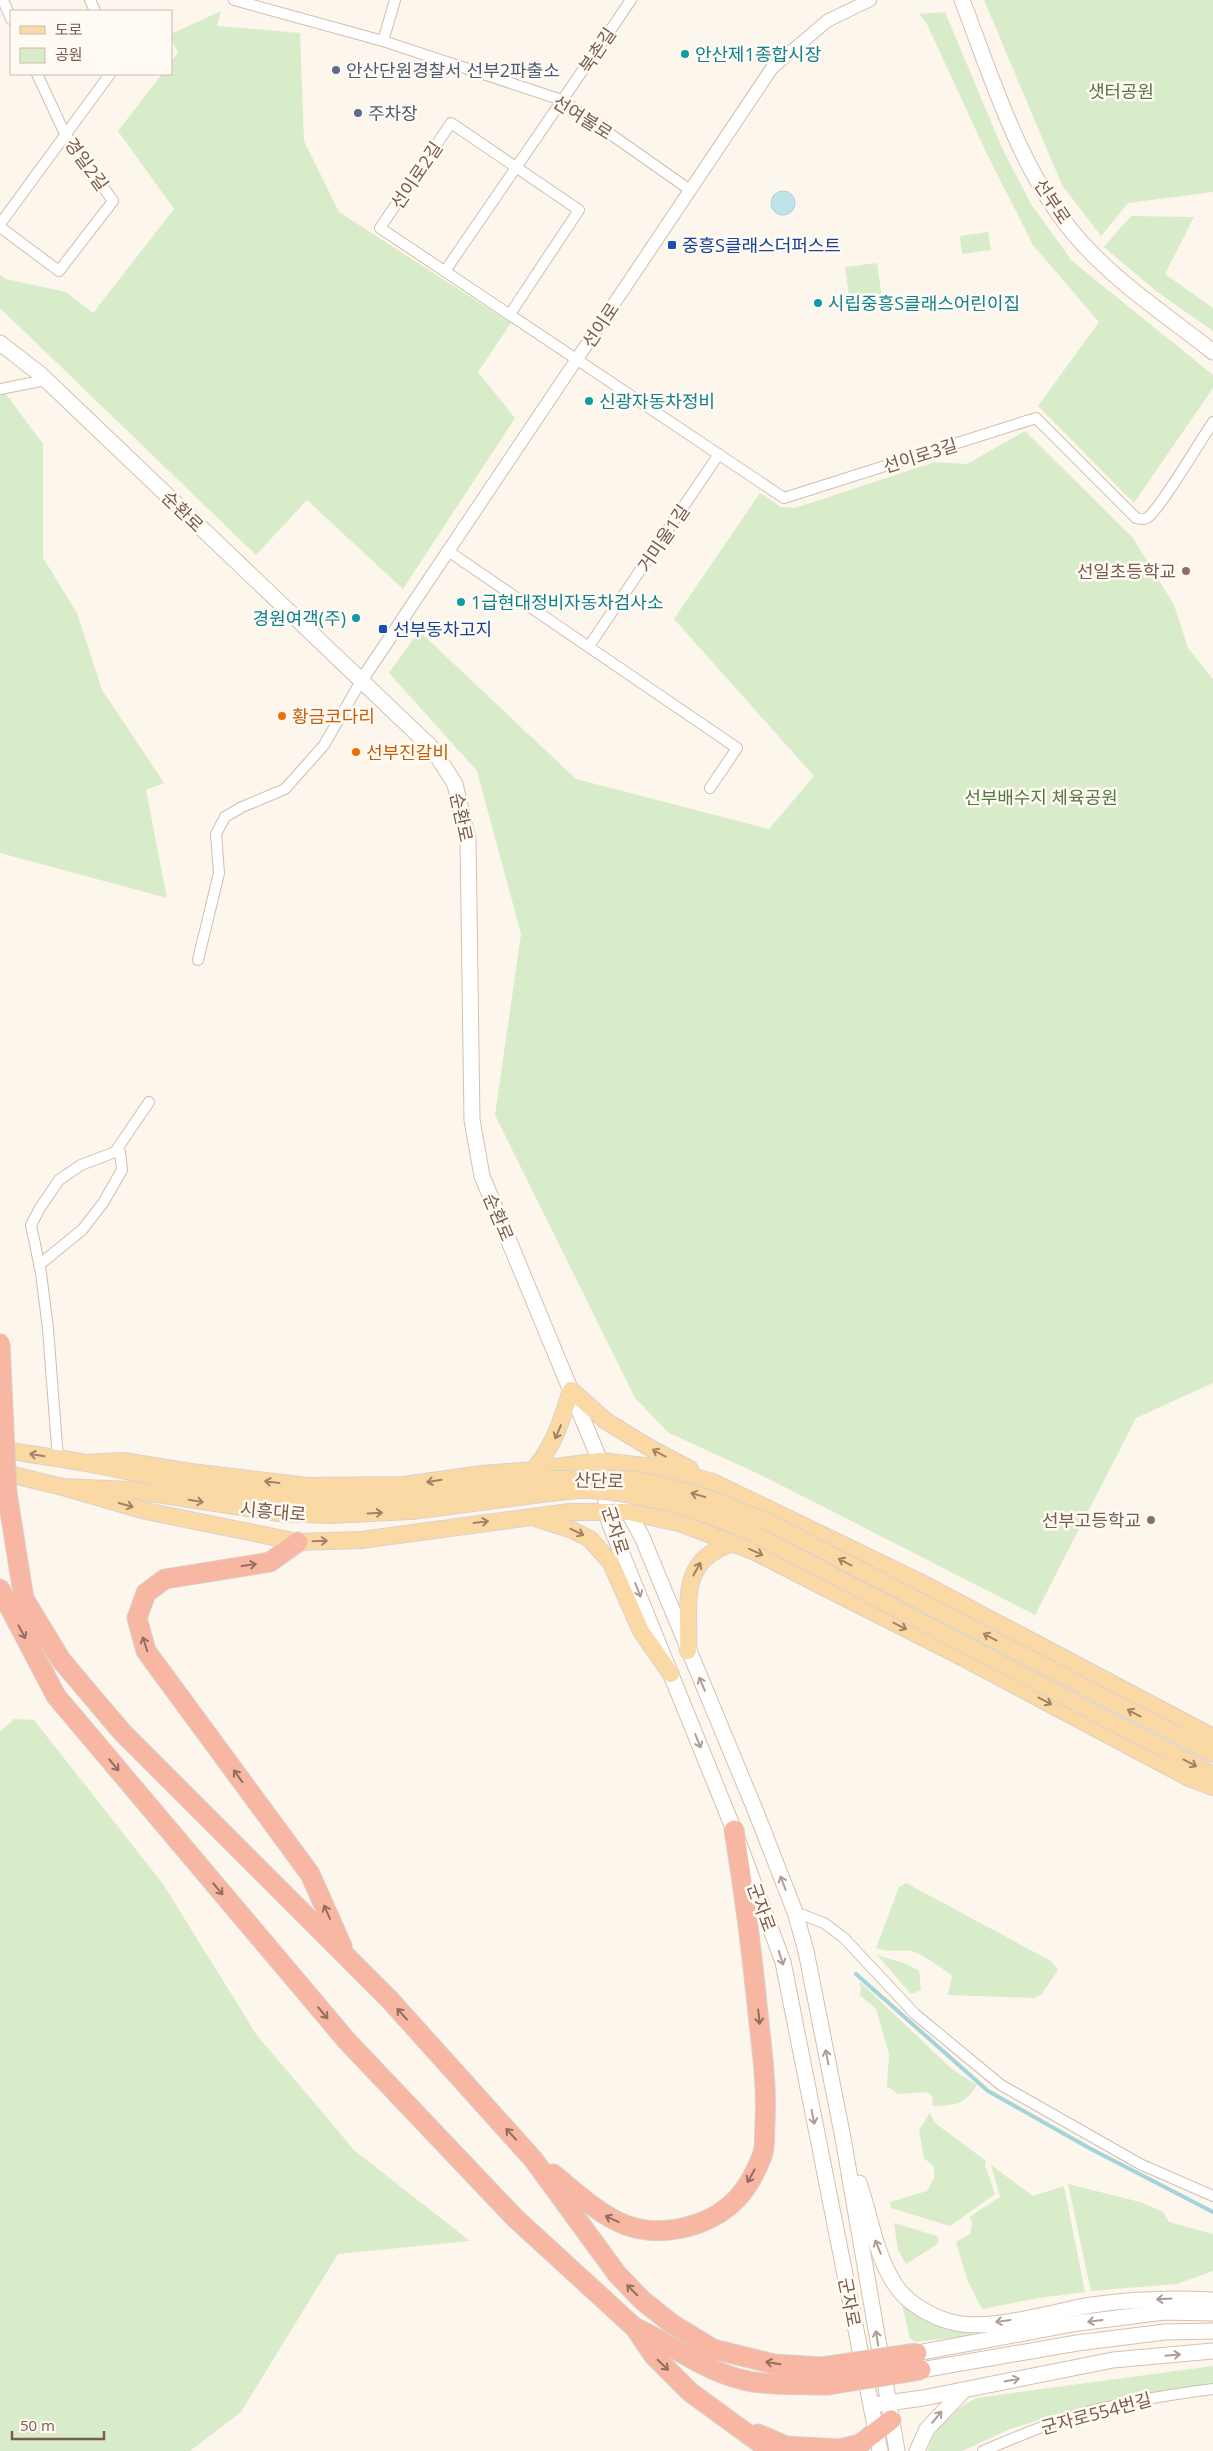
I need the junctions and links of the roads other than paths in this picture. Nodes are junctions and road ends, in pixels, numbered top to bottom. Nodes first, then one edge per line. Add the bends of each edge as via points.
1 (2, 0) edge
2 (234, 0) edge
3 (395, 0) edge
4 (631, 0) edge
5 (870, 0) edge
6 (962, 0) edge
7 (10, 17) edge
8 (383, 41) junction
9 (37, 75) edge
10 (109, 75) edge
11 (562, 100) junction
12 (65, 134) junction
13 (516, 167) junction
14 (690, 190) junction
15 (0, 226) edge
16 (445, 271) junction
17 (510, 314) junction
18 (0, 343) edge
19 (1213, 352) edge
20 (578, 358) junction
21 (46, 380) junction
22 (0, 389) edge
23 (1213, 422) edge
24 (720, 454) junction
25 (448, 551) junction
26 (589, 646) junction
27 (361, 681) junction
28 (710, 788) dead end
29 (198, 960) dead end
30 (149, 1102) dead end
31 (120, 1152) dead end
32 (39, 1265) junction
33 (0, 1343) edge
34 (571, 1390) junction
35 (0, 1449) edge
36 (58, 1459) junction
37 (600, 1461) junction
38 (86, 1463) junction
39 (534, 1470) junction
40 (0, 1472) edge
41 (690, 1476) junction
42 (133, 1482) junction
43 (717, 1484) junction
44 (548, 1486) joint
45 (63, 1487) junction
46 (649, 1490) junction
47 (607, 1512) junction
48 (629, 1512) junction
49 (534, 1516) junction
50 (678, 1522) junction
51 (298, 1542) junction
52 (734, 1543) junction
53 (650, 1557) junction
54 (628, 1565) junction
55 (0, 1589) edge
56 (688, 1651) junction
57 (671, 1674) junction
58 (1213, 1737) edge
59 (1213, 1754) edge
60 (1213, 1775) edge
61 (1189, 1778) junction
62 (1213, 1787) edge
63 (1213, 1791) edge
64 (734, 1830) junction
65 (795, 1912) junction
66 (346, 1957) junction
67 (842, 2138) junction
68 (533, 2159) junction
69 (1213, 2196) edge
70 (1213, 2300) edge
71 (1213, 2313) edge
72 (634, 2327) junction
73 (1213, 2332) edge
74 (1213, 2351) edge
75 (919, 2361) junction
76 (965, 2389) junction
77 (1213, 2389) edge
78 (871, 2405) junction
79 (889, 2411) junction
80 (732, 2423) junction
81 (876, 2432) junction
82 (771, 2451) edge
83 (880, 2451) edge
84 (897, 2451) edge
85 (917, 2451) edge
86 (984, 2451) edge

1 - 7 street
2 - 8 street, 선여불로
3 - 8 street
4 - 11 street, 북촌길
5 - 14 street, 선이로 via 828,21 772,68
6 - 19 main road, 선부로 via 1012,129 1043,190 1080,242 1115,275
8 - 11 street, 선여불로
9 - 12 street, 경일2길
10 - 12 street
11 - 13 street, 북촌길
11 - 14 street, 선여불로
12 - 15 street
12 - 15 street, 경일2길 via 113,201 59,271
13 - 16 street
13 - 16 street, 선이로2길 via 451,123 380,228
13 - 17 street, 선이로2길 via 580,210
14 - 20 street, 선이로
16 - 17 street, 선이로2길
17 - 20 street, 선이로2길
18 - 21 main road, 순환로
20 - 24 street, 선이로3길
20 - 25 street, 선이로
21 - 22 street
21 - 27 main road, 순환로
23 - 24 street, 선이로3길 via 1160,502 1148,518 1141,520 1036,418 784,498
24 - 26 street, 거미울1길
25 - 26 street
25 - 27 street, 선이로
26 - 28 street via 737,748
27 - 29 street via 324,745 285,789 225,817 216,834 219,873
27 - 34 main road, 순환로 via 432,748 455,784 468,840 472,1120 482,1176
30 - 32 street via 115,1152 82,1165 59,1180 40,1208 31,1225
31 - 32 street via 122,1170 103,1203 82,1230
32 - 36 street via 48,1329
33 - 66 highway, bridge via 6,1493 24,1599 62,1660 122,1732
34 - 37 main road, 순환로
34 -> 39 main road via 560,1427
43 -> 34 main road via 606,1420
36 -> 35 main road, 시흥대로
36 - 38 main road, 시흥대로
37 - 39 main road
37 - 41 main road via 654,1466
37 - 47 main road, 군자로
37 - 48 main road, 군자로
39 -> 38 main road via 404,1485 308,1486 123,1461
38 - 42 main road, 시흥대로
39 - 49 main road via 553,1476 557,1488 556,1500 550,1508
40 - 45 main road, 시흥대로
41 - 43 main road
41 - 50 main road via 667,1479 657,1496 665,1515
42 - 44 main road, 시흥대로 via 279,1514 330,1515 412,1511
42 - 45 main road, 시흥대로
43 - 58 main road via 920,1582
44 - 46 main road, 산단로, bridge
45 -> 51 main road via 146,1511
59 -> 46 main road, bridge via 774,1525 716,1500
46 -> 60 main road, bridge via 748,1531
47 - 48 main road
47 - 49 main road
47 - 54 main road, 군자로
48 - 50 main road
48 - 53 main road, 군자로
51 -> 49 main road via 361,1540
49 -> 57 main road via 590,1539 611,1563 641,1631
50 - 52 main road
66 -> 51 highway via 310,1874 146,1651 137,1618 146,1593 165,1579 270,1562
56 -> 52 main road via 688,1601 696,1569 707,1554
52 -> 61 main road via 962,1657
53 - 54 main road via 634,1552
53 - 56 main road, 군자로
54 -> 57 main road, 군자로
55 -> 72 highway via 56,1696 346,2041 515,2218
65 -> 56 main road, 군자로
57 -> 64 main road, 군자로
61 - 62 main road
61 - 63 main road
64 -> 68 highway via 750,1933 767,2093 763,2155 737,2201 711,2219 682,2229 655,2231 631,2228 597,2212
64 -> 78 main road, 군자로 via 783,1962
67 -> 65 main road, 군자로 via 806,1951
65 - 69 street via 824,1923 844,1938 915,2014 1001,2084 1140,2164
68 -> 66 highway via 389,1999
70 -> 67 main road via 1131,2301 978,2324 956,2323 936,2316 919,2307 896,2286 876,2245 863,2194
79 -> 67 main road, 군자로
75 -> 68 highway, bridge via 822,2367 774,2364 713,2349 672,2324 617,2274
71 -> 75 main road via 1164,2312 1078,2323
72 - 75 highway, bridge via 688,2357 745,2381 828,2385
72 -> 80 highway via 654,2356 690,2392
73 - 75 main road via 1164,2332
76 -> 74 main road via 1113,2360
76 - 79 main road
85 -> 76 main road via 927,2429
77 - 86 street, 군자로554번길 via 1162,2395 1078,2415
78 - 79 main road
78 - 81 main road, 군자로
79 - 81 highway
79 - 84 main road, 군자로
80 - 81 highway via 786,2446 815,2449 860,2444
80 - 82 highway
81 - 83 main road, 군자로

